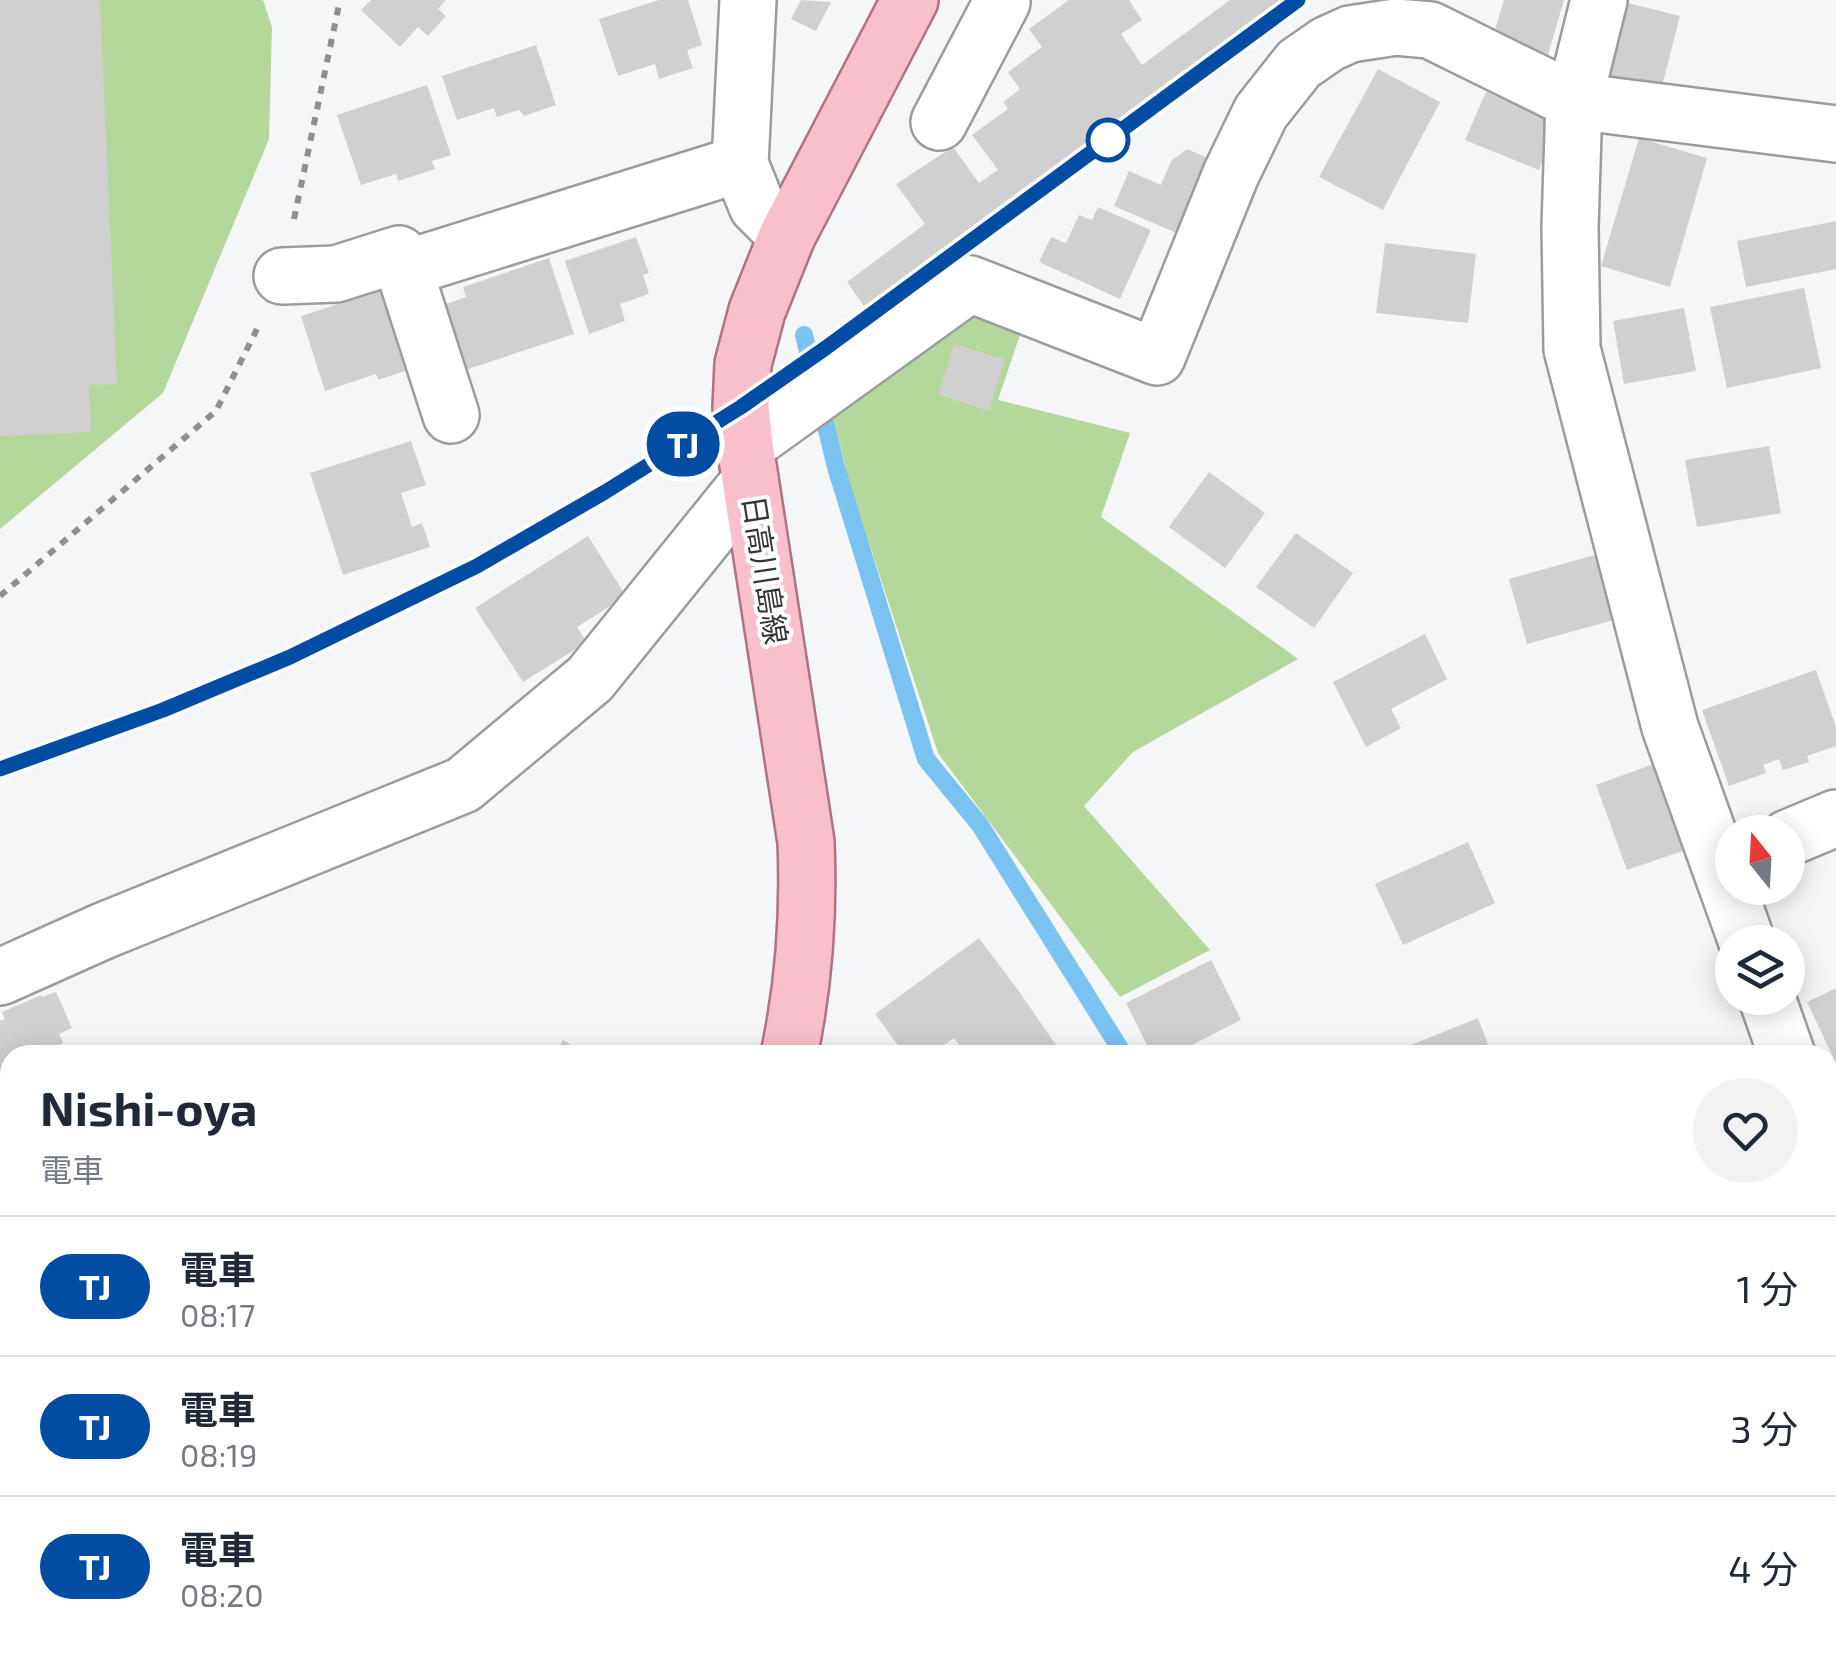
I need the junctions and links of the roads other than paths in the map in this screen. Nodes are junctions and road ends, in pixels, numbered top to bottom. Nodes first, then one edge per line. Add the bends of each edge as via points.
1 (748, 0) edge
2 (910, 0) edge
3 (998, 0) edge
4 (1600, 0) edge
5 (1433, 15) edge
6 (1574, 101) junction
7 (939, 122) dead end
8 (1836, 134) edge
9 (740, 164) junction
10 (787, 236) junction
11 (404, 269) junction
12 (282, 276) road end
13 (451, 415) dead end
14 (748, 463) junction
15 (1836, 818) edge
16 (1805, 831) edge
17 (1715, 835) edge
18 (0, 977) edge
19 (1773, 1015) edge
20 (791, 1045) edge
21 (1784, 1045) edge

1 - 9 street
2 - 10 main road, 日高川島線
3 - 7 street
4 - 6 street
5 - 6 street
5 - 14 street via 1350,34 1299,64 1261,112 1157,357 970,284
6 - 8 street
6 - 17 street via 1572,349 1670,726
9 - 10 street via 758,206
9 - 11 street
10 - 14 main road, 日高川島線 via 742,364
11 - 12 street via 399,254 336,274
11 - 13 street
14 - 18 street via 590,679 462,785
14 - 20 main road, 日高川島線 via 806,842 808,900
15 - 16 street
19 - 21 street

